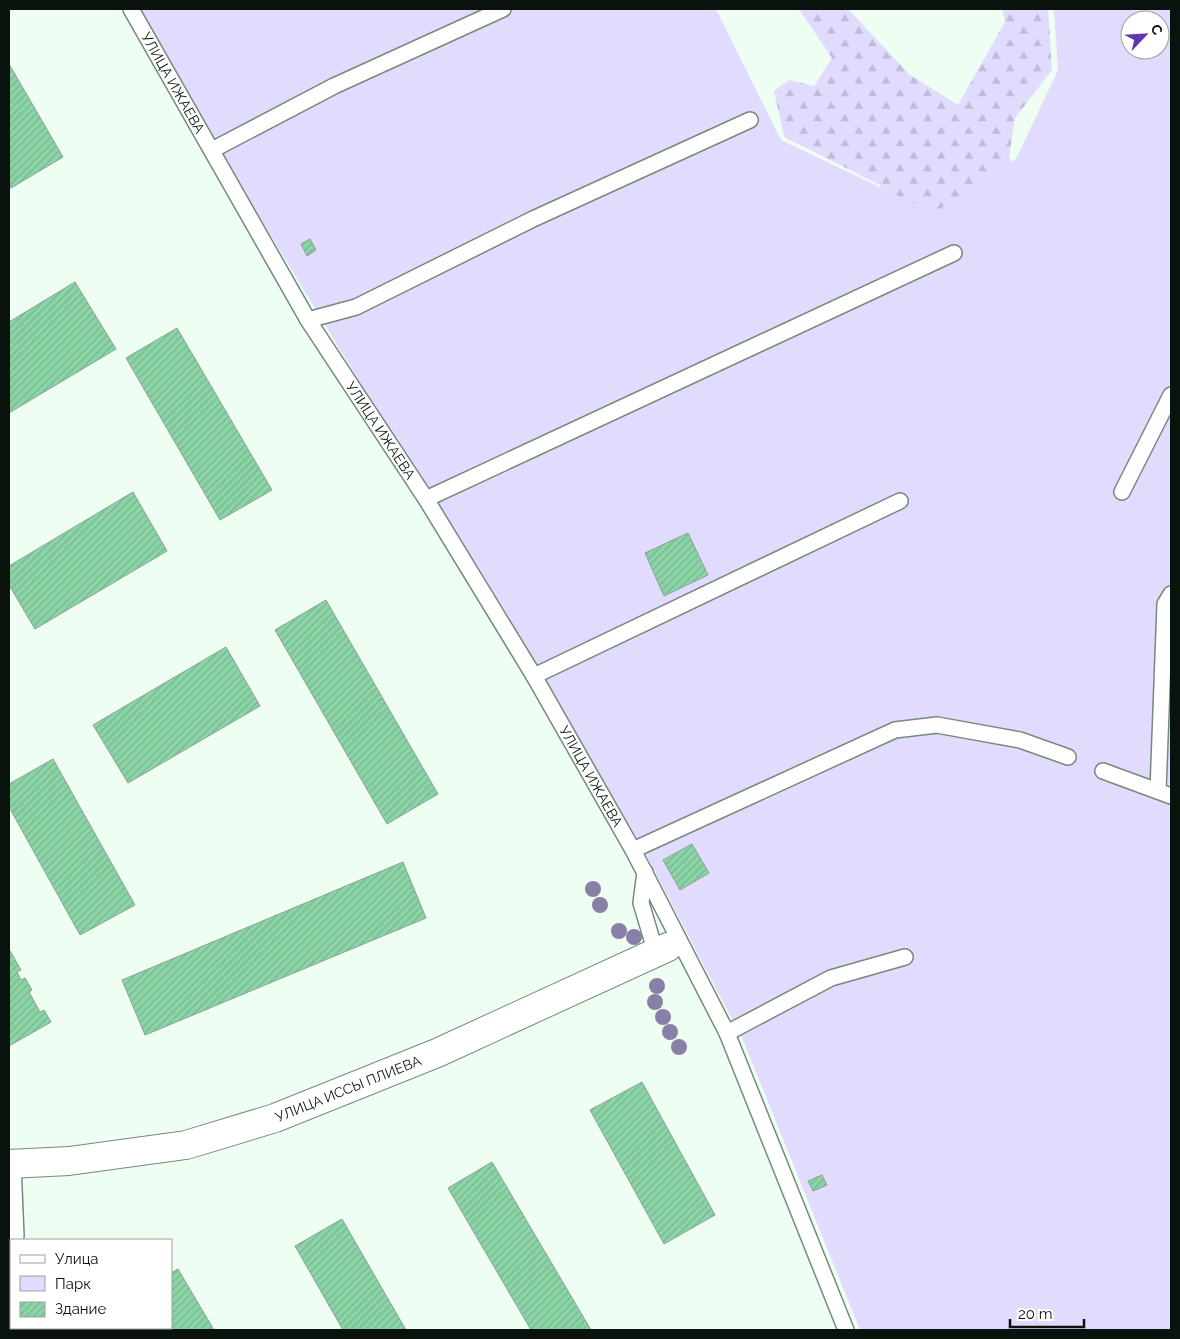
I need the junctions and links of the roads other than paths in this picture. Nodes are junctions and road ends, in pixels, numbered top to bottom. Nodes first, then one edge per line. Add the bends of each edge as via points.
1 (131, 9) edge
2 (503, 9) edge
3 (750, 120) dead end
4 (212, 150) junction
5 (954, 253) dead end
6 (308, 320) junction
7 (1171, 395) edge
8 (1122, 492) dead end
9 (426, 499) junction
10 (900, 501) dead end
11 (1171, 594) edge
12 (534, 676) junction
13 (1068, 757) dead end
14 (1104, 771) dead end
15 (1165, 793) edge
16 (633, 850) junction
17 (645, 872) junction
18 (662, 950) joint
19 (905, 957) dead end
20 (727, 1033) junction
21 (11, 1164) edge
22 (16, 1236) dead end
23 (846, 1330) edge

1 - 4 lane, УЛИЦА ИЖАЕВА
2 - 4 lane via 334,86
3 - 6 lane via 533,219 356,307
4 - 6 lane, УЛИЦА ИЖАЕВА
5 - 9 lane
6 - 9 lane, УЛИЦА ИЖАЕВА
7 - 8 lane
9 - 12 lane, УЛИЦА ИЖАЕВА
10 - 12 lane
11 - 15 lane via 1165,604
12 - 16 lane, УЛИЦА ИЖАЕВА
13 - 16 lane via 1020,740 937,725 895,730
14 - 15 lane
16 - 17 lane, УЛИЦА ИЖАЕВА
17 - 18 lane via 640,903
17 - 20 lane, УЛИЦА ИЖАЕВА
18 - 21 street, УЛИЦА ИССЫ ПЛИЕВА via 436,1053 275,1118 186,1145 69,1161
19 - 20 lane via 831,978
20 - 23 lane, УЛИЦА ИЖАЕВА
21 - 22 lane

